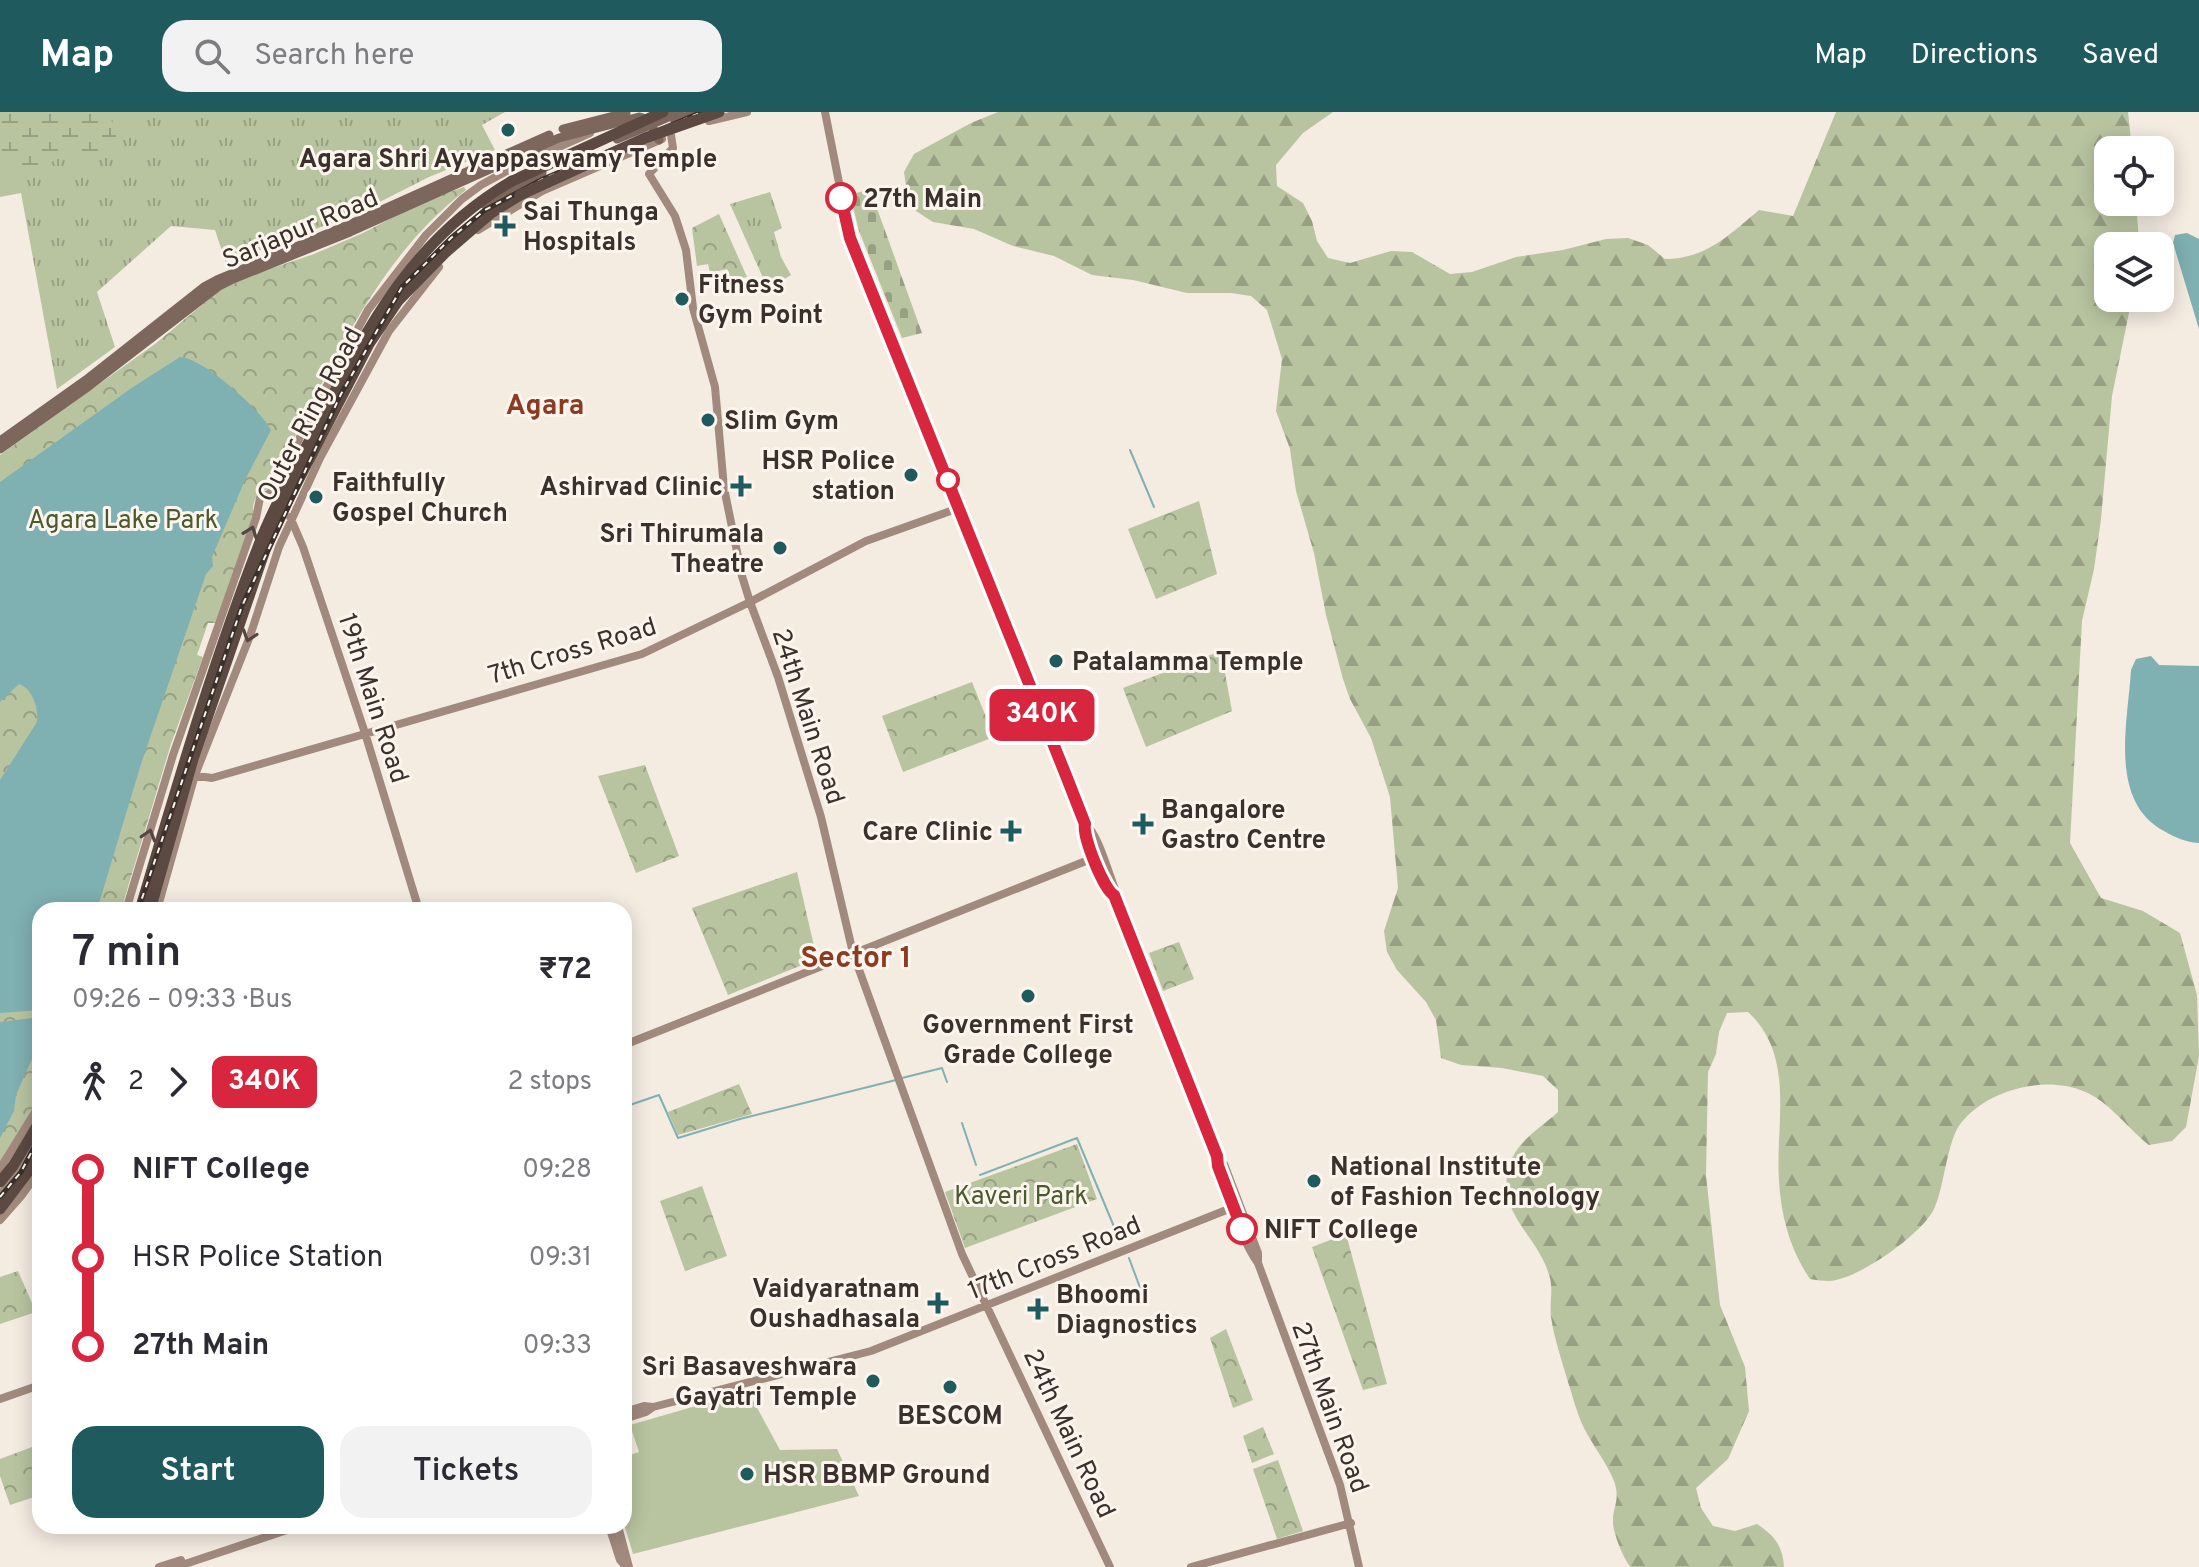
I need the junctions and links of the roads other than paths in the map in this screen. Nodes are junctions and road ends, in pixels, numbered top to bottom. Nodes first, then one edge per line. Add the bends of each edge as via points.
1 (632, 112) edge
2 (663, 112) edge
3 (680, 112) edge
4 (698, 112) edge
5 (719, 112) edge
6 (747, 112) edge
7 (825, 112) edge
8 (608, 124) junction
9 (652, 126) junction
10 (671, 135) junction
11 (659, 140) junction
12 (427, 241) junction
13 (60, 402) junction
14 (0, 441) edge
15 (0, 449) edge
16 (959, 508) junction
17 (283, 513) junction
18 (750, 602) junction
19 (365, 733) junction
20 (188, 774) junction
21 (1098, 856) junction
22 (128, 902) edge
23 (143, 902) edge
24 (152, 902) edge
25 (159, 902) edge
26 (417, 902) edge
27 (853, 953) junction
28 (632, 1042) edge
29 (32, 1117) edge
30 (32, 1135) edge
31 (32, 1152) edge
32 (32, 1167) edge
33 (0, 1169) edge
34 (32, 1181) edge
35 (0, 1182) edge
36 (0, 1195) edge
37 (1236, 1206) junction
38 (0, 1209) edge
39 (0, 1220) edge
40 (986, 1306) junction
41 (32, 1388) edge
42 (0, 1399) edge
43 (653, 1407) junction
44 (632, 1410) edge
45 (632, 1416) edge
46 (1351, 1523) junction
47 (258, 1534) edge
48 (275, 1534) edge
49 (612, 1534) edge
50 (620, 1534) edge
51 (159, 1567) edge
52 (176, 1567) edge
53 (628, 1567) edge
54 (1110, 1567) edge
55 (1191, 1567) edge
56 (1359, 1567) edge

1 - 8 street
1 - 13 main road, Sarjapur Road via 562,130 217,280
2 - 12 highway, Outer Ring Road, bridge via 512,181
3 - 9 main road, Outer Ring Road
4 - 9 main road
5 - 17 highway, Outer Ring Road, bridge via 645,138 520,195 429,267 369,344
6 - 10 street
7 - 16 street, 27th Main Road via 850,238
8 - 9 main road, Sarjapur Road via 644,117
8 - 12 street via 481,185
8 - 13 main road, Sarjapur Road via 559,138 219,286
9 - 11 main road
9 - 12 main road, Outer Ring Road via 522,183 445,238
10 - 11 street
10 - 18 street, 24th Main Road via 673,148 649,174 675,216 686,250 693,308 715,387 724,488
11 - 17 street via 523,201 448,257 389,331 320,458
12 - 17 highway, Outer Ring Road via 380,308
22 -> 12 street via 257,504 285,471 368,310
13 - 14 main road, Sarjapur Road
13 - 15 main road, Sarjapur Road
16 - 18 street, 7th Cross Road via 866,541
16 - 21 street, 27th Main Road via 1085,824 1083,831
17 - 19 street, 19th Main Road
17 -> 20 street via 250,636
17 - 20 highway, Outer Ring Road via 260,540
18 - 19 street, 7th Cross Road via 642,654
18 - 27 street, 24th Main Road via 778,674 821,817
19 - 20 street, 7th Cross Road via 212,778
19 - 26 street, 19th Main Road
20 - 23 highway, Outer Ring Road
20 - 24 highway, Outer Ring Road
20 - 25 street
21 - 27 street
21 - 37 street, 27th Main Road
27 - 28 street
27 - 40 street, 24th Main Road via 957,1241
29 - 33 street
30 - 35 highway
31 - 36 street
32 - 38 highway
34 - 39 street
37 - 40 street, 17th Cross Road
37 - 46 street, 27th Main Road via 1258,1253
40 - 43 street, 17th Cross Road via 851,1357
40 - 54 street, 24th Main Road
41 - 42 street
43 - 44 street, 17th Cross Road
43 - 45 street, 17th Cross Road
46 - 55 street
46 - 56 street, 27th Main Road
47 - 51 street
48 - 52 street
49 - 53 street via 620,1560
50 - 53 street

